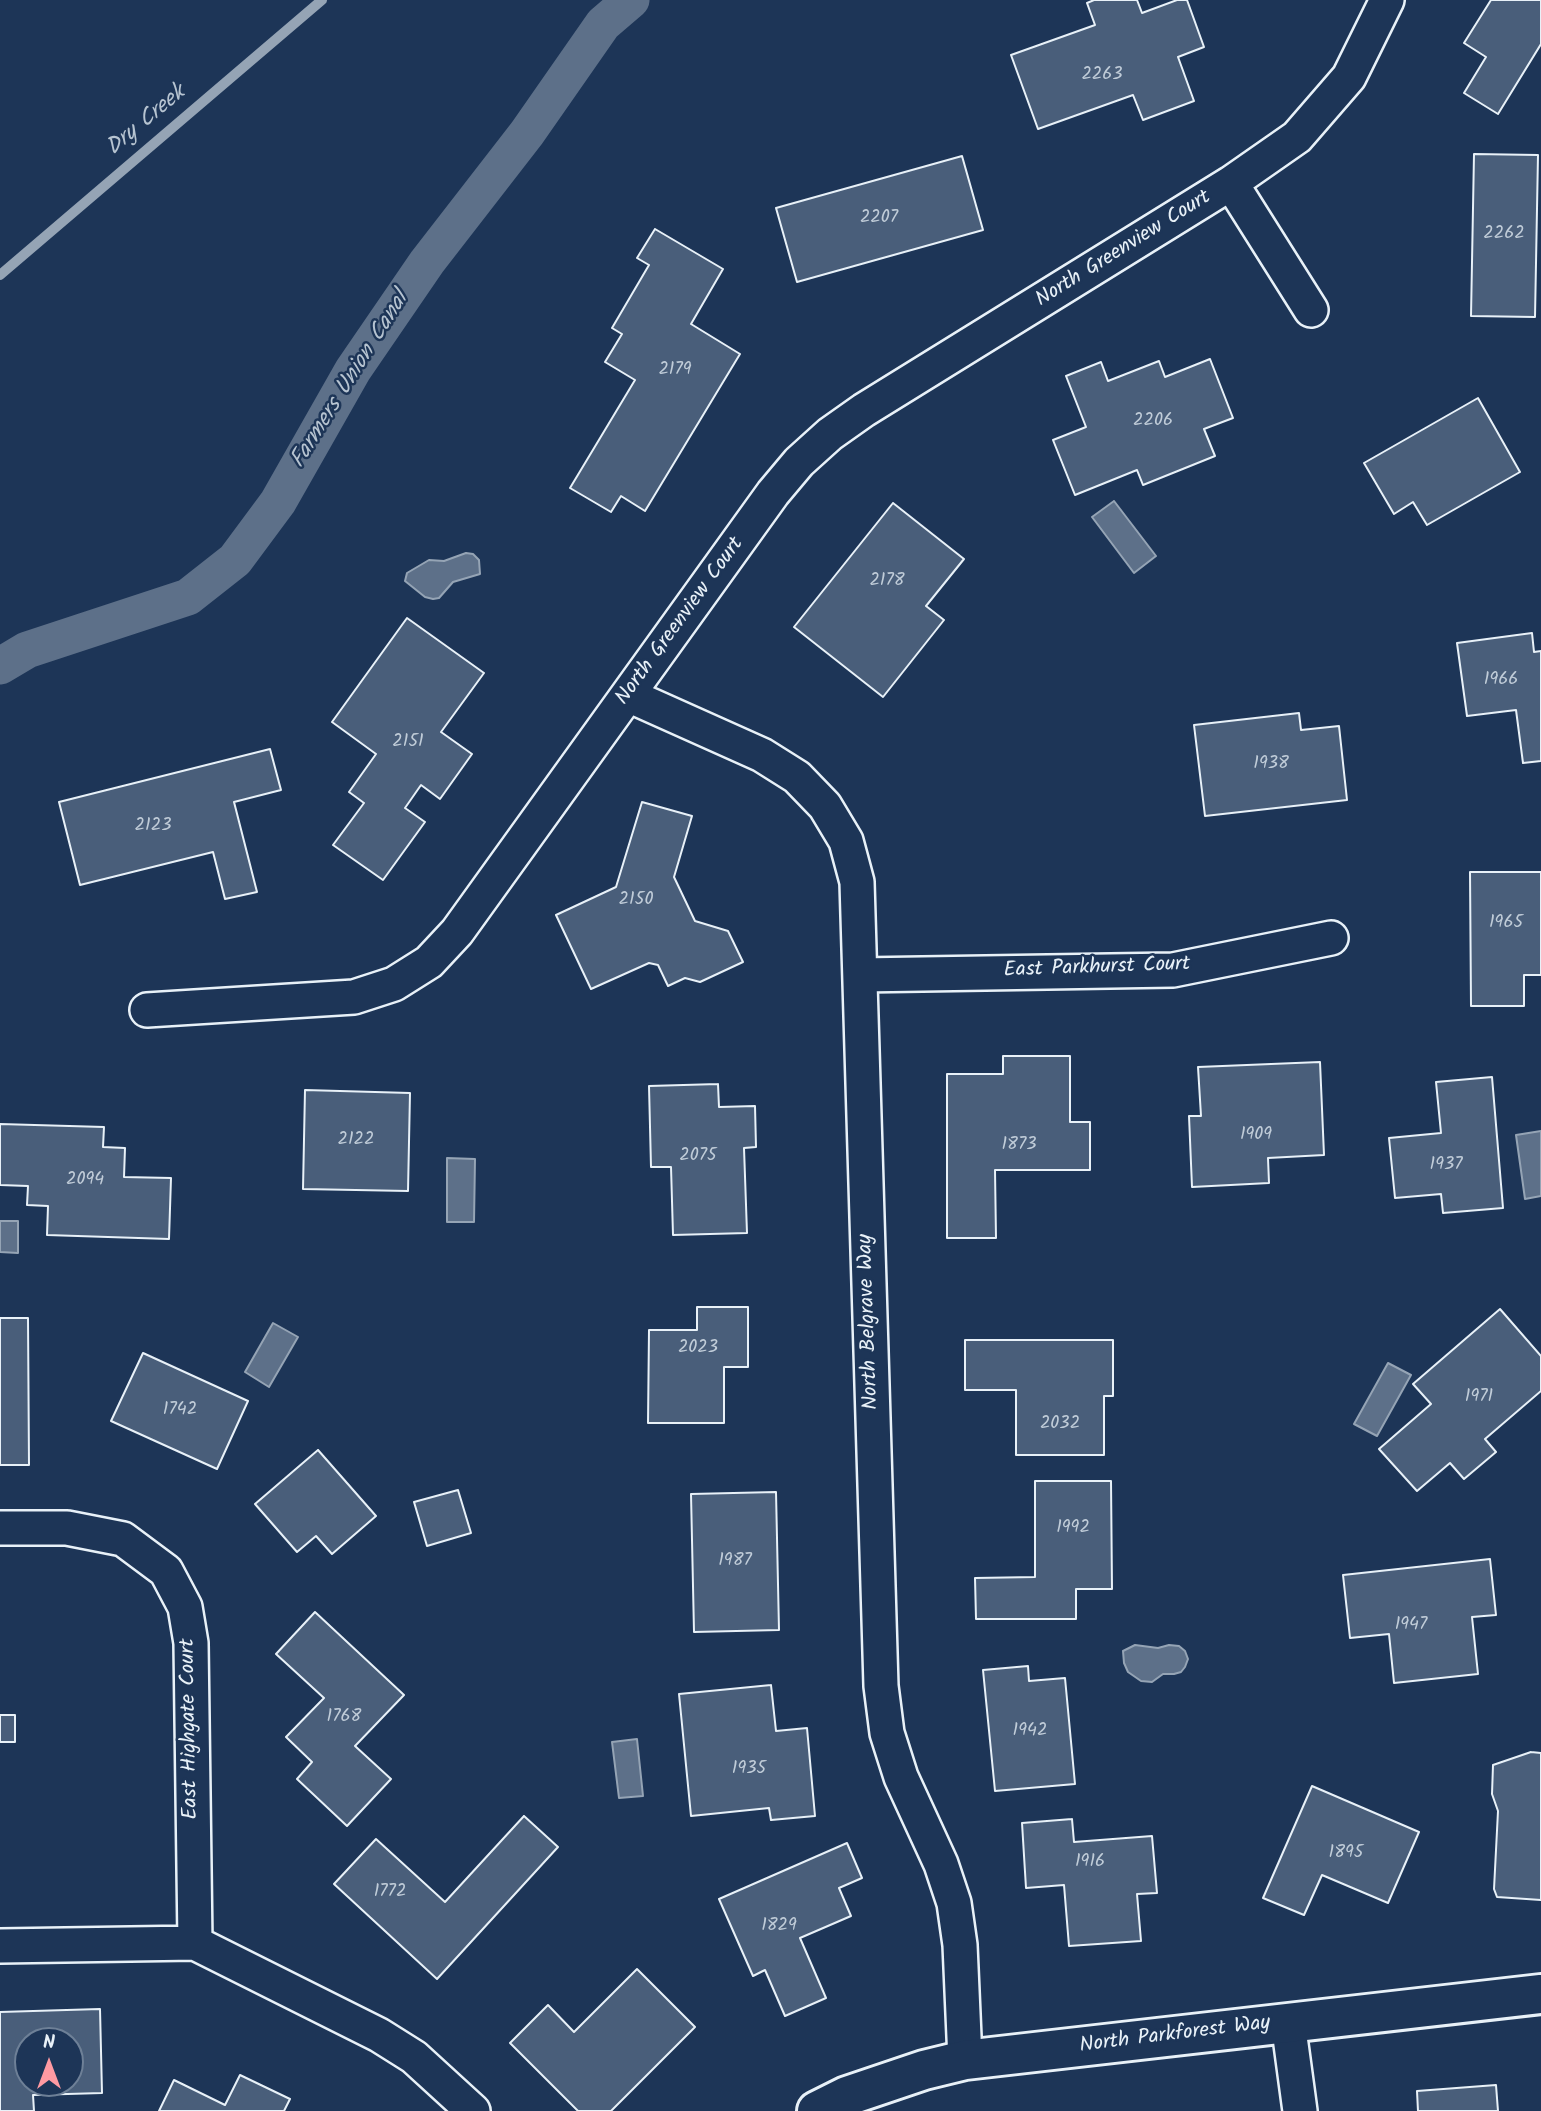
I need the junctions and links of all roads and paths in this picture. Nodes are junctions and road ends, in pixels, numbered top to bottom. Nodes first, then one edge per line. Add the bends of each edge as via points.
1 (1387, 0) edge
2 (1231, 183) junction
3 (1311, 310) dead end
4 (628, 695) junction
5 (1331, 938) dead end
6 (860, 975) junction
7 (147, 1010) dead end
8 (0, 1528) edge
9 (195, 1943) junction
10 (0, 1946) edge
11 (1541, 1994) edge
12 (1288, 2022) junction
13 (965, 2060) junction
14 (473, 2111) edge
15 (817, 2111) edge
16 (1300, 2111) edge

1 - 2 street, North Greenview Court via 1349,77 1297,137
2 - 3 street, North Greenview Court
2 - 4 street, North Greenview Court via 830,434 773,494
4 - 6 street, North Belgrave Way via 762,755 797,777 825,806 846,841 857,882
4 - 7 street, North Greenview Court via 457,932 429,962 394,984 354,997
5 - 6 street, East Parkhurst Court via 1173,970
6 - 13 street, North Belgrave Way via 881,1686 887,1733 901,1777 954,1903
8 - 9 street, East Highgate Court via 67,1528 123,1539 166,1571 185,1607 191,1643
9 - 10 street
9 - 14 street via 379,2035 414,2057
11 - 12 street, North Parkforest Way
12 - 13 street, North Parkforest Way
12 - 16 street
13 - 15 street, North Parkforest Way via 847,2096

